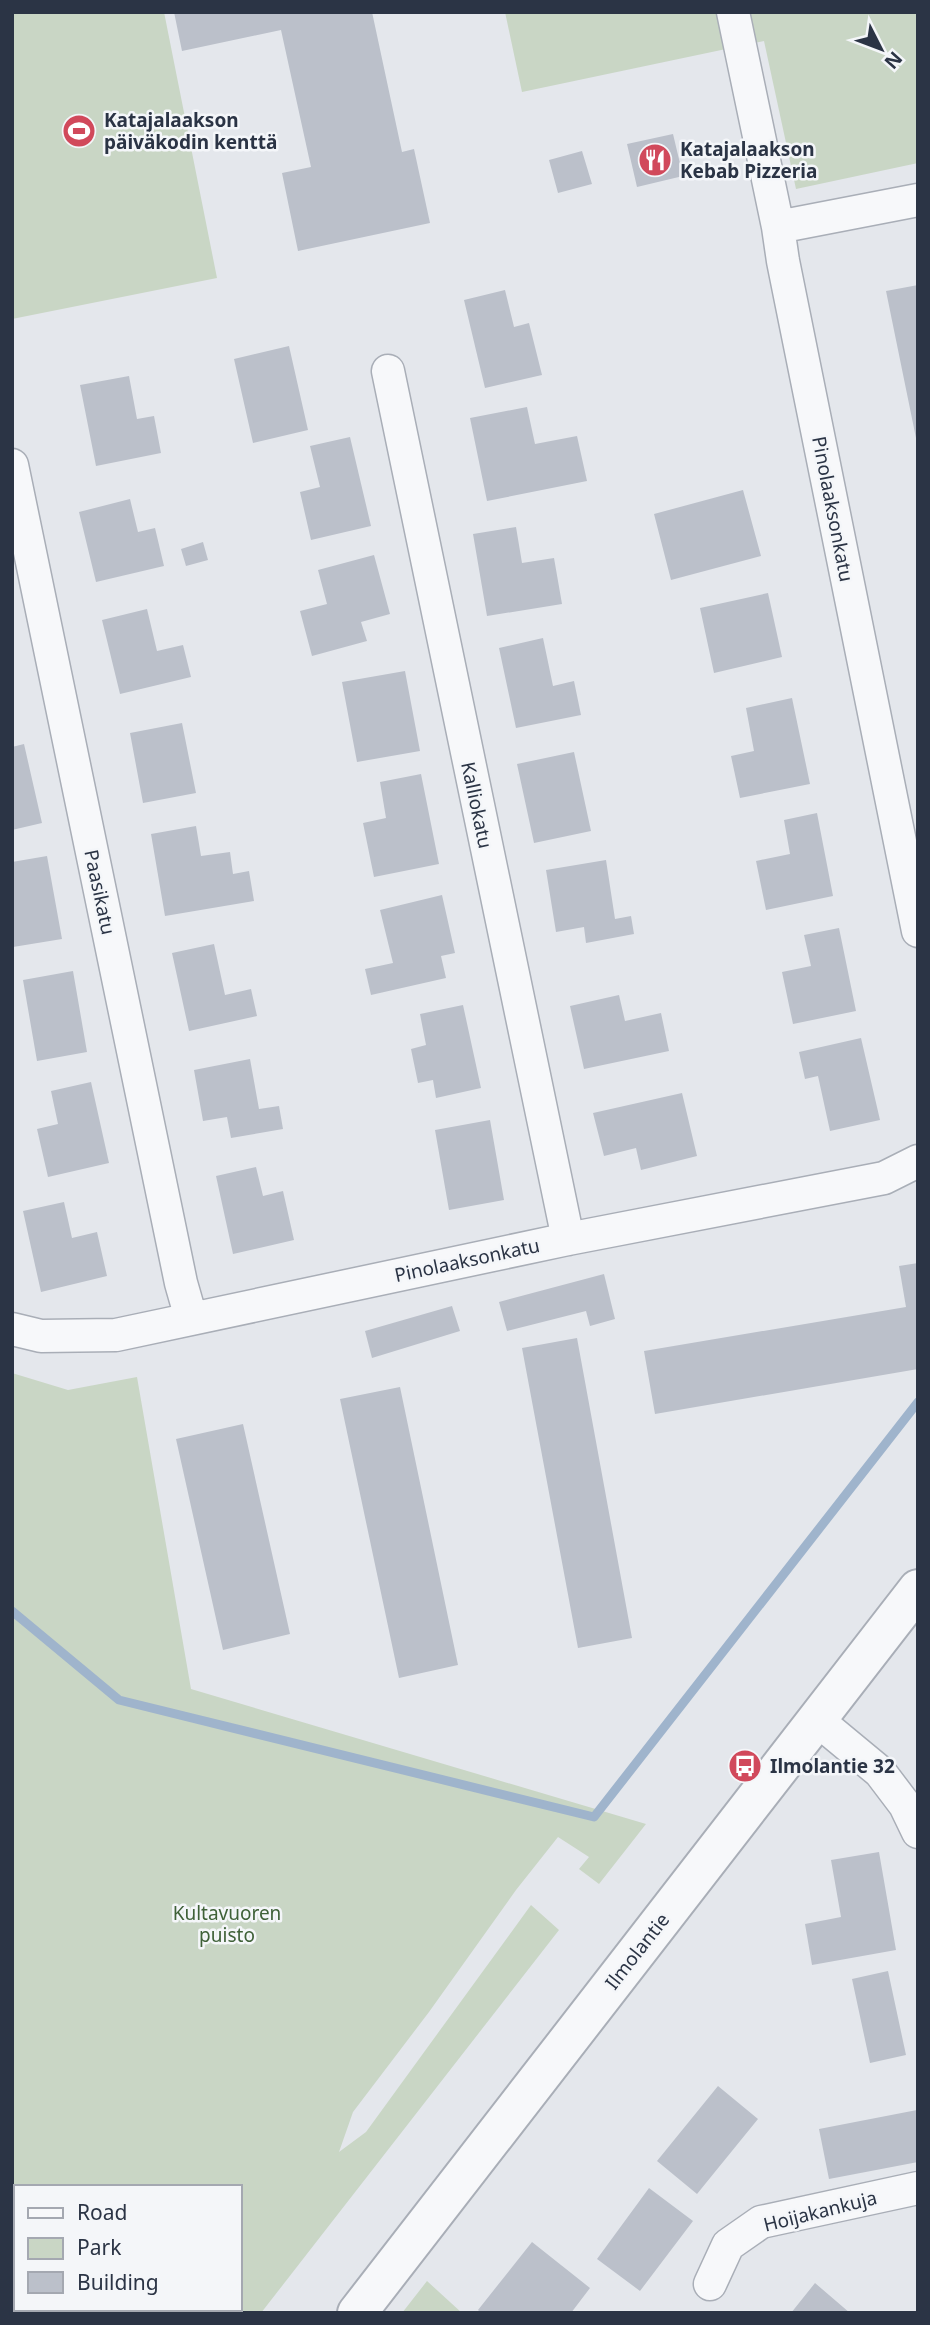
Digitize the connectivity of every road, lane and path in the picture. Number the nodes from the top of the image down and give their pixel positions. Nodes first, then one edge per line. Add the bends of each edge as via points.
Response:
1 (733, 12) edge
2 (918, 200) edge
3 (778, 227) junction
4 (388, 371) dead end
5 (12, 465) edge
6 (918, 931) edge
7 (918, 1161) edge
8 (568, 1240) junction
9 (191, 1318) junction
10 (12, 1329) edge
11 (918, 1589) edge
12 (816, 1719) junction
13 (918, 1832) edge
14 (918, 2188) edge
15 (710, 2284) dead end
16 (357, 2313) edge

1 - 3 street, Pinolaaksonkatu
2 - 3 street
3 - 6 street, Pinolaaksonkatu
4 - 8 street, Kalliokatu
5 - 9 street, Paasikatu
7 - 8 street, Pinolaaksonkatu via 884,1178
8 - 9 street, Pinolaaksonkatu
9 - 10 street, Pinolaaksonkatu via 116,1335 41,1336
11 - 12 street, Ilmolantie
12 - 13 street via 880,1772
12 - 16 street, Ilmolantie
14 - 15 street, Hoijakankuja via 761,2222 729,2245

